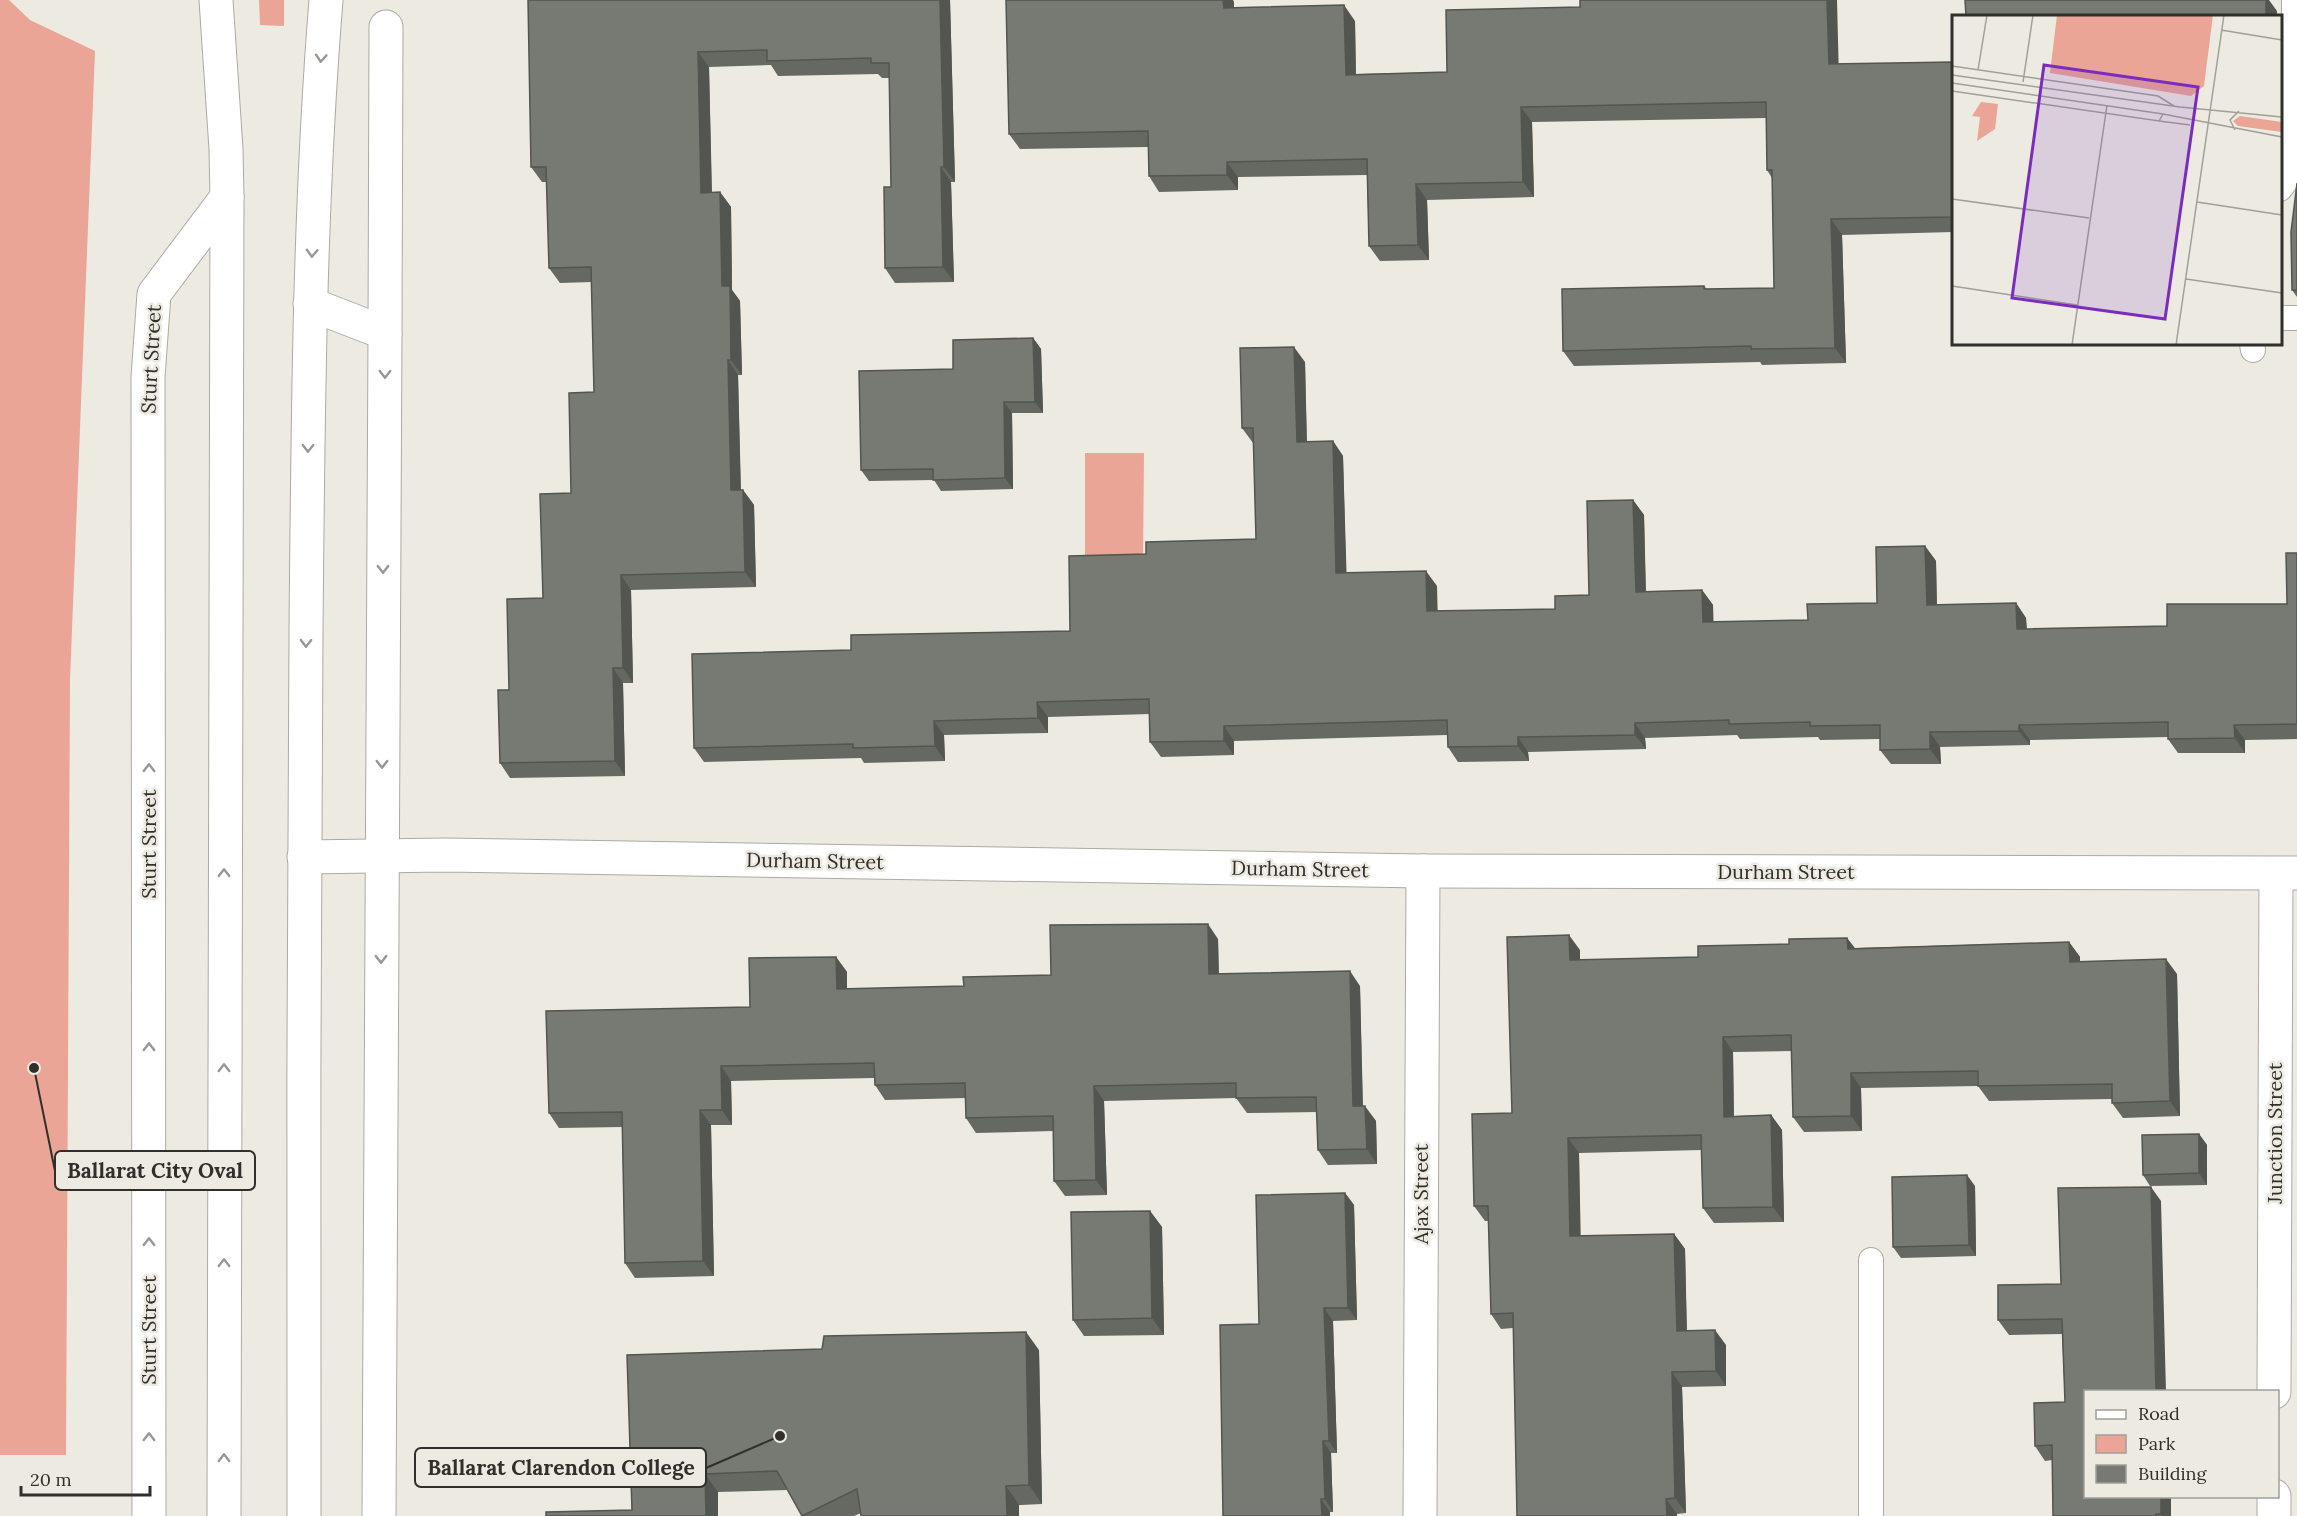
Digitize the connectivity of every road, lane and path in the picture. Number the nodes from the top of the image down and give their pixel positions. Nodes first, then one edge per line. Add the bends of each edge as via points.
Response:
1 (216, 0) edge
2 (326, 0) edge
3 (2294, 0) edge
4 (386, 27) dead end
5 (2282, 186) edge
6 (226, 197) junction
7 (310, 304) junction
8 (385, 333) junction
9 (381, 856) junction
10 (304, 857) junction
11 (1423, 871) junction
12 (2287, 874) edge
13 (1872, 1260) dead end
14 (2274, 1390) edge
15 (2274, 1498) edge
16 (149, 1516) edge
17 (224, 1516) edge
18 (304, 1516) edge
19 (379, 1516) edge
20 (1420, 1516) edge
21 (1871, 1516) edge
22 (2274, 1516) edge

1 - 6 street
2 -> 7 street
3 - 5 lane via 2293,164
4 - 8 street
16 -> 6 street, Sturt Street via 148,377 154,294
17 -> 6 street
7 - 8 street
7 -> 10 street
8 -> 9 street
9 - 10 street, Durham Street
9 - 11 street, Durham Street
9 -> 19 street
10 - 18 street
11 - 12 street, Durham Street
11 - 20 street, Ajax Street
12 - 14 street, Junction Street
13 - 21 lane
15 - 22 street

